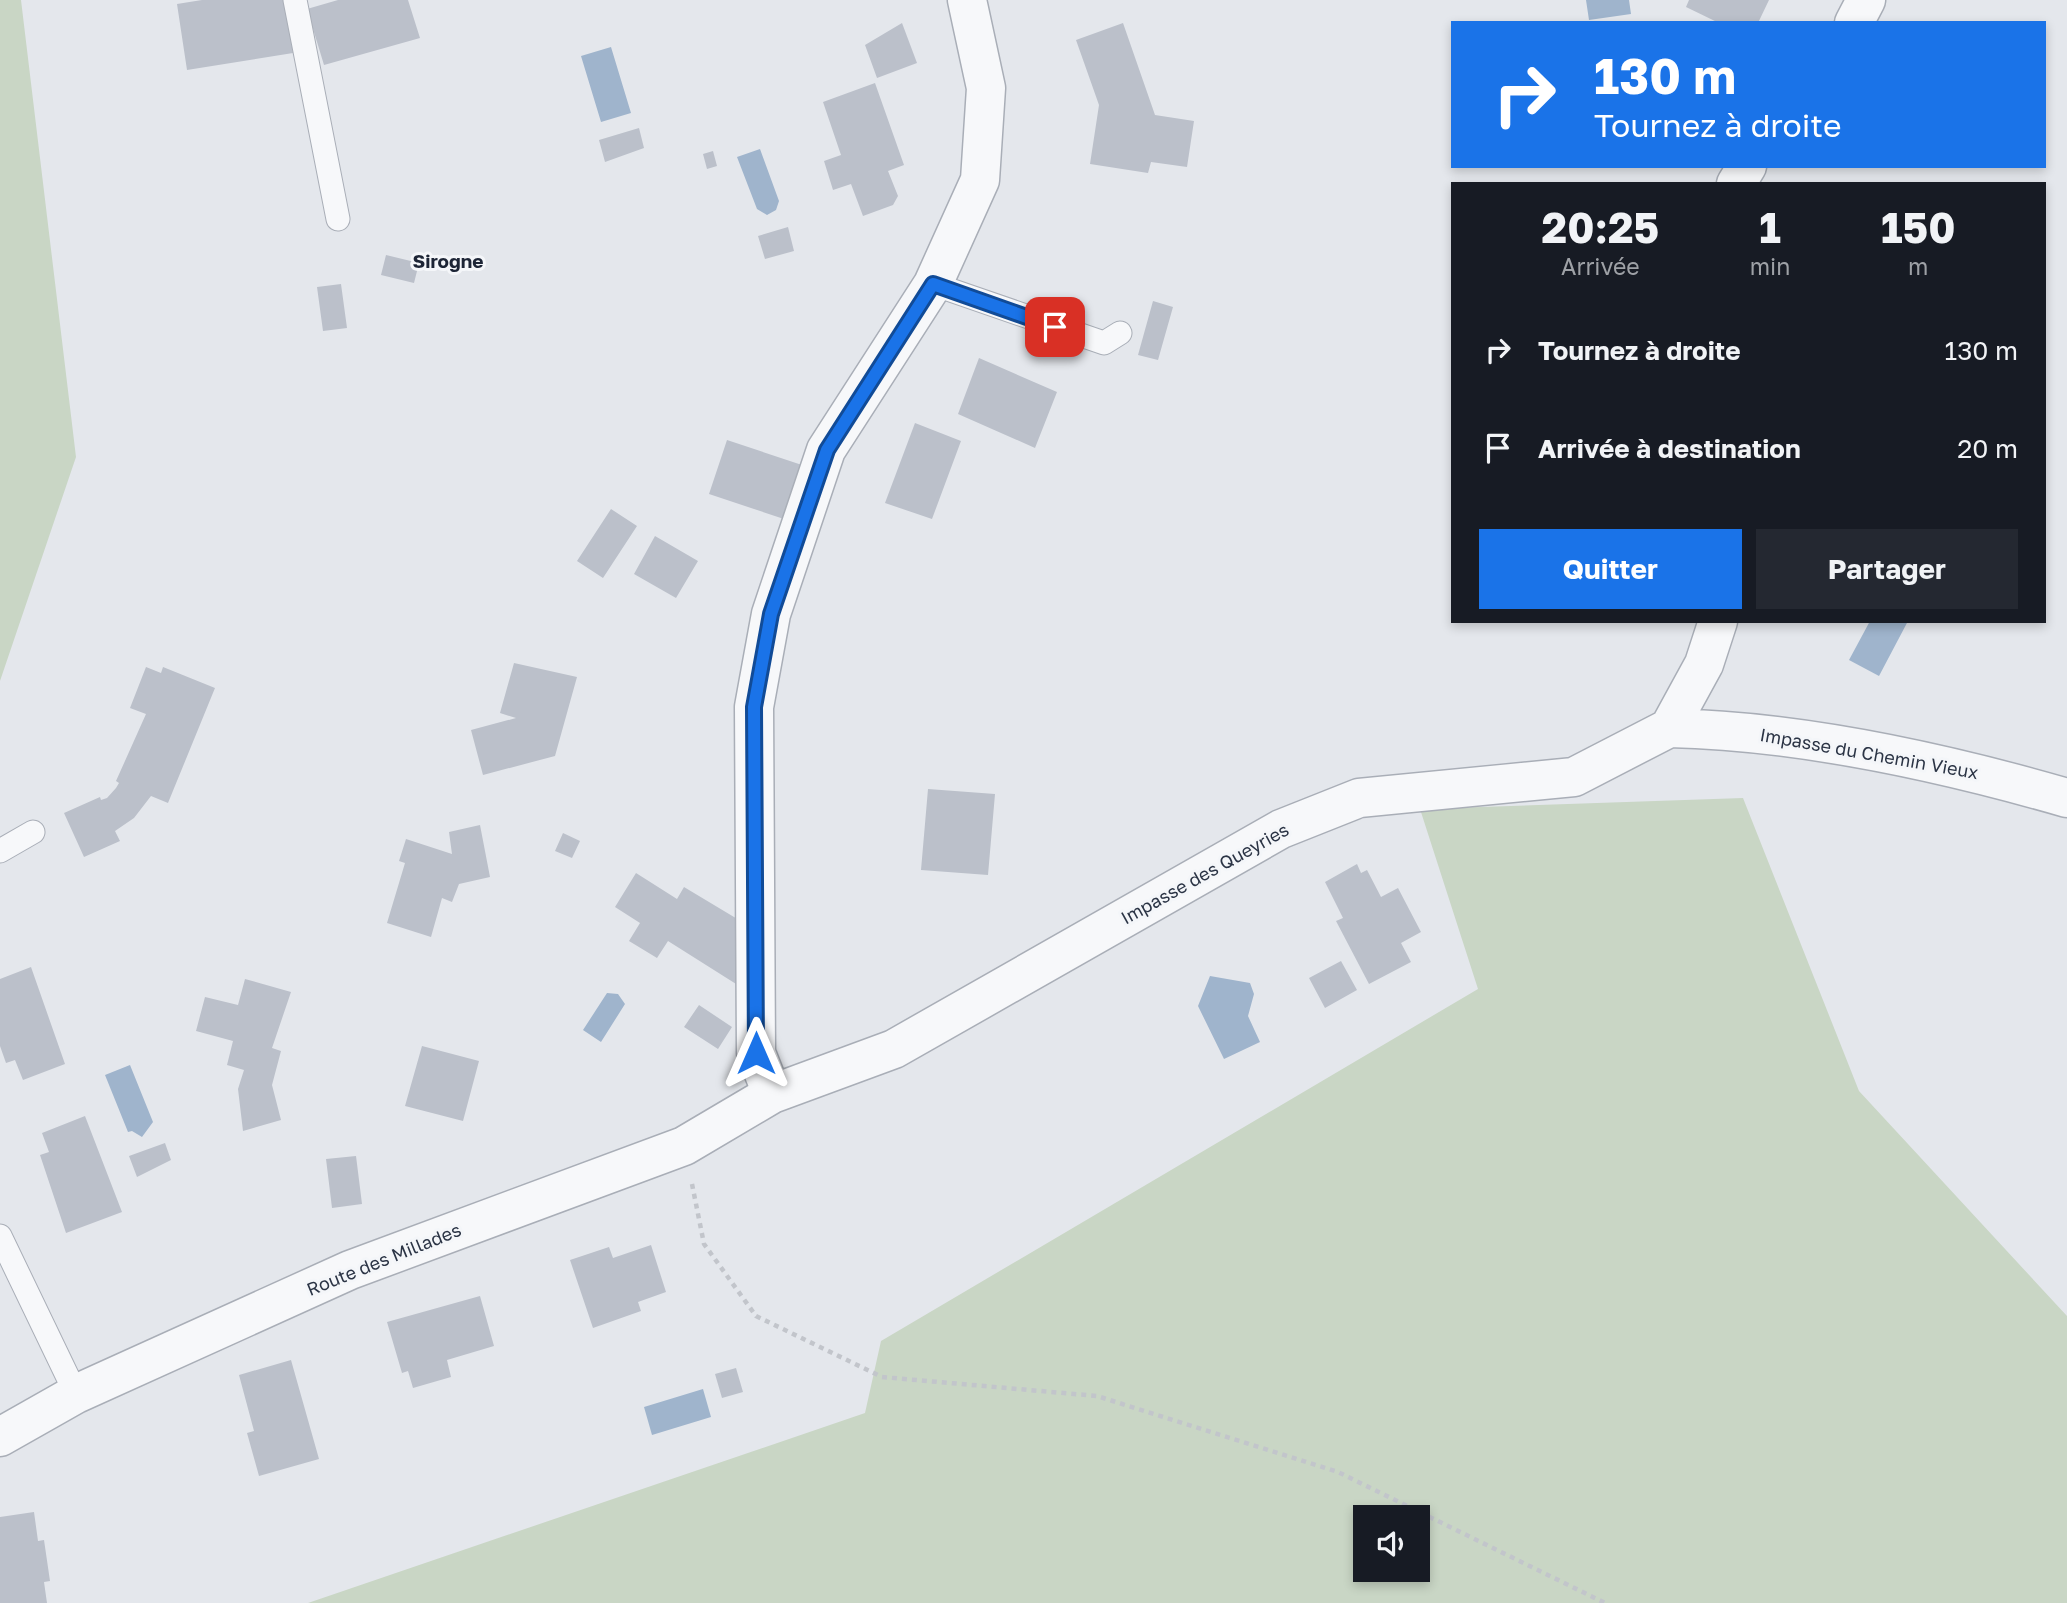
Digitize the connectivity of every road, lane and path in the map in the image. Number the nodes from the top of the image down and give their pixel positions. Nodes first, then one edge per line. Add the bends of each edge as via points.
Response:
1 (295, 0) edge
2 (967, 0) edge
3 (1866, 0) edge
4 (1855, 21) edge
5 (338, 219) dead end
6 (933, 284) junction
7 (1121, 333) dead end
8 (1716, 623) edge
9 (1669, 728) junction
10 (2067, 798) edge
11 (33, 832) dead end
12 (0, 850) edge
13 (772, 1094) junction
14 (684, 1146) junction
15 (0, 1236) edge
16 (76, 1394) junction
17 (0, 1437) edge
18 (1605, 1603) edge

1 - 5 lane
2 - 6 street via 986,88 980,180
3 - 4 street
6 - 7 lane via 1104,343
6 - 13 street via 827,450 771,614 754,707 754,735 756,1053
8 - 9 street via 1704,664
9 - 10 street, Impasse du Chemin Vieux via 1720,729 1802,740 1988,775
9 - 13 street, Impasse des Queyries via 1574,777 1359,798 1281,829 894,1049
11 - 12 lane
13 - 14 street, Route des Millades
14 - 16 street, Route des Millades via 350,1270
14 - 18 path via 704,1244 755,1316 883,1377 1097,1396 1338,1472
15 - 16 lane
16 - 17 street, Route des Millades

